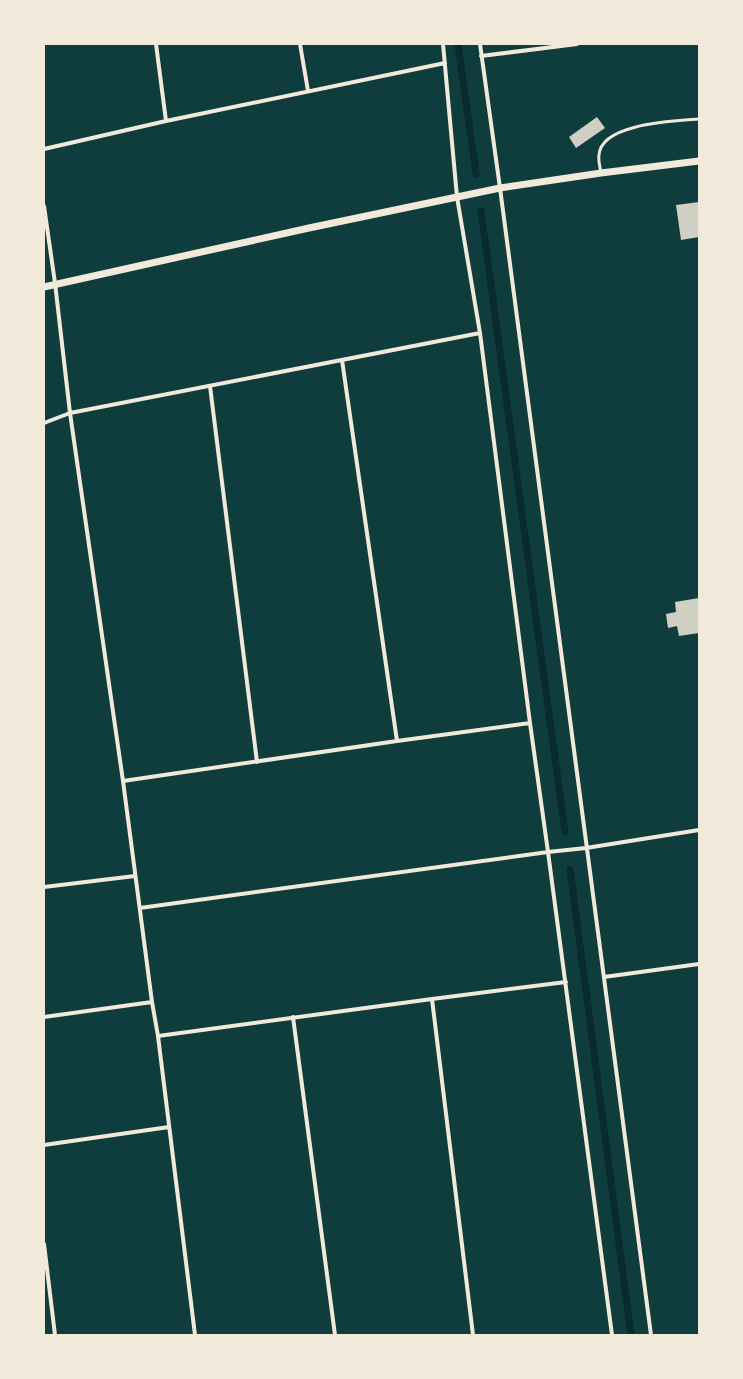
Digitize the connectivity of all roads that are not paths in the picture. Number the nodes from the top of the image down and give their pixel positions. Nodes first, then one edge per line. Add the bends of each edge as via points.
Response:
1 (156, 44) edge
2 (300, 44) edge
3 (443, 44) edge
4 (480, 44) edge
5 (578, 44) edge
6 (482, 56) junction
7 (445, 63) junction
8 (308, 91) junction
9 (699, 118) edge
10 (166, 121) junction
11 (44, 149) edge
12 (699, 161) edge
13 (601, 173) junction
14 (500, 188) junction
15 (458, 197) junction
16 (44, 206) edge
17 (55, 284) junction
18 (44, 287) edge
19 (480, 333) junction
20 (342, 360) junction
21 (210, 386) junction
22 (70, 413) junction
23 (44, 423) edge
24 (530, 723) junction
25 (397, 741) junction
26 (257, 762) junction
27 (123, 781) junction
28 (699, 830) edge
29 (586, 848) junction
30 (548, 852) junction
31 (135, 876) junction
32 (44, 887) edge
33 (140, 908) junction
34 (699, 964) edge
35 (604, 977) junction
36 (566, 982) junction
37 (432, 998) junction
38 (152, 1002) junction
39 (44, 1017) edge
40 (293, 1017) junction
41 (158, 1036) junction
42 (169, 1127) junction
43 (44, 1145) edge
44 (44, 1244) edge
45 (55, 1335) edge
46 (195, 1335) edge
47 (334, 1335) edge
48 (473, 1335) edge
49 (612, 1335) edge
50 (651, 1335) edge

1 - 10 street
2 - 8 street
3 - 7 street
4 - 6 street
5 - 6 street
6 - 14 street
7 - 8 street
7 - 15 street
8 - 10 street
9 - 13 lane via 635,126 612,136 600,150
10 - 11 street
12 - 13 street
13 - 14 street
14 - 15 street
14 - 29 street
15 - 17 street
15 - 19 street
16 - 17 street
17 - 18 street
17 - 22 street
19 - 20 street
19 - 24 street
20 - 21 street
20 - 25 street
21 - 22 street
21 - 26 street
22 - 23 street
22 - 27 street
24 - 25 street
24 - 30 street
25 - 26 street
26 - 27 street
27 - 31 street
28 - 29 street
29 - 30 street
29 - 35 street
30 - 33 street
30 - 36 street
31 - 32 street
31 - 33 street
33 - 38 street
34 - 35 street
35 - 50 street
36 - 37 street
36 - 49 street
37 - 40 street
37 - 48 street
38 - 39 street
38 - 41 street
40 - 41 street
40 - 47 street
41 - 42 street
42 - 43 street
42 - 46 street
44 - 45 street

